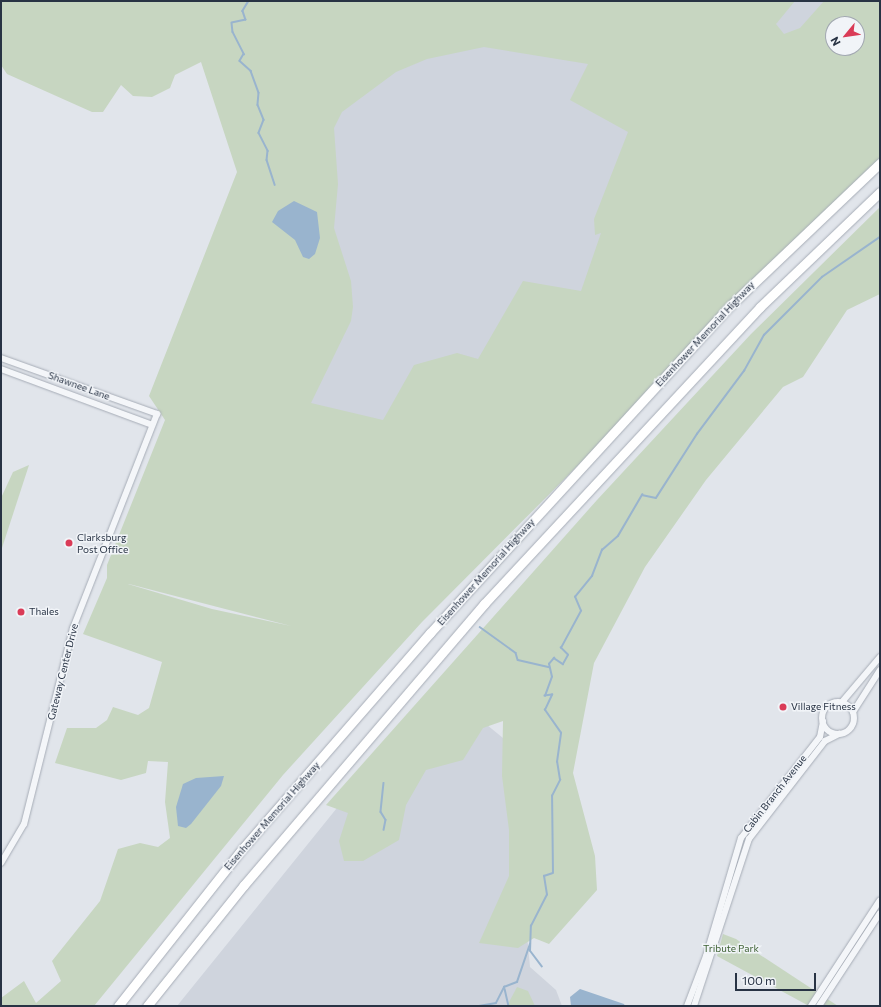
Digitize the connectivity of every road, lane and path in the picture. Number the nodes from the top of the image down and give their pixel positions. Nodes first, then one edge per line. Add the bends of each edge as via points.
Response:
1 (880, 163) edge
2 (880, 192) edge
3 (1, 358) edge
4 (1, 369) edge
5 (157, 414) joint
6 (152, 425) junction
7 (880, 657) edge
8 (880, 670) edge
9 (842, 702) junction
10 (853, 712) junction
11 (823, 722) junction
12 (839, 734) junction
13 (1, 863) edge
14 (880, 900) edge
15 (880, 913) edge
16 (117, 1006) edge
17 (148, 1006) edge
18 (687, 1006) edge
19 (694, 1006) edge
20 (811, 1006) edge
21 (819, 1006) edge

1 - 16 highway, Eisenhower Memorial Highway via 731,305 568,482 243,848
2 - 17 highway, Eisenhower Memorial Highway via 760,308 484,604
3 - 5 street, Shawnee Lane
4 - 6 street, Shawnee Lane
5 - 6 street, Gateway Center Drive
6 - 13 street, Gateway Center Drive via 73,628 24,824
7 - 9 street
8 - 10 street
9 - 10 street
9 - 11 street via 826,708
10 - 12 street via 851,728
11 - 12 street via 827,729
11 - 18 street, Cabin Branch Avenue via 820,737 741,838 706,956
12 - 19 street, Cabin Branch Avenue via 825,741 749,839
14 - 20 street
15 - 21 street

